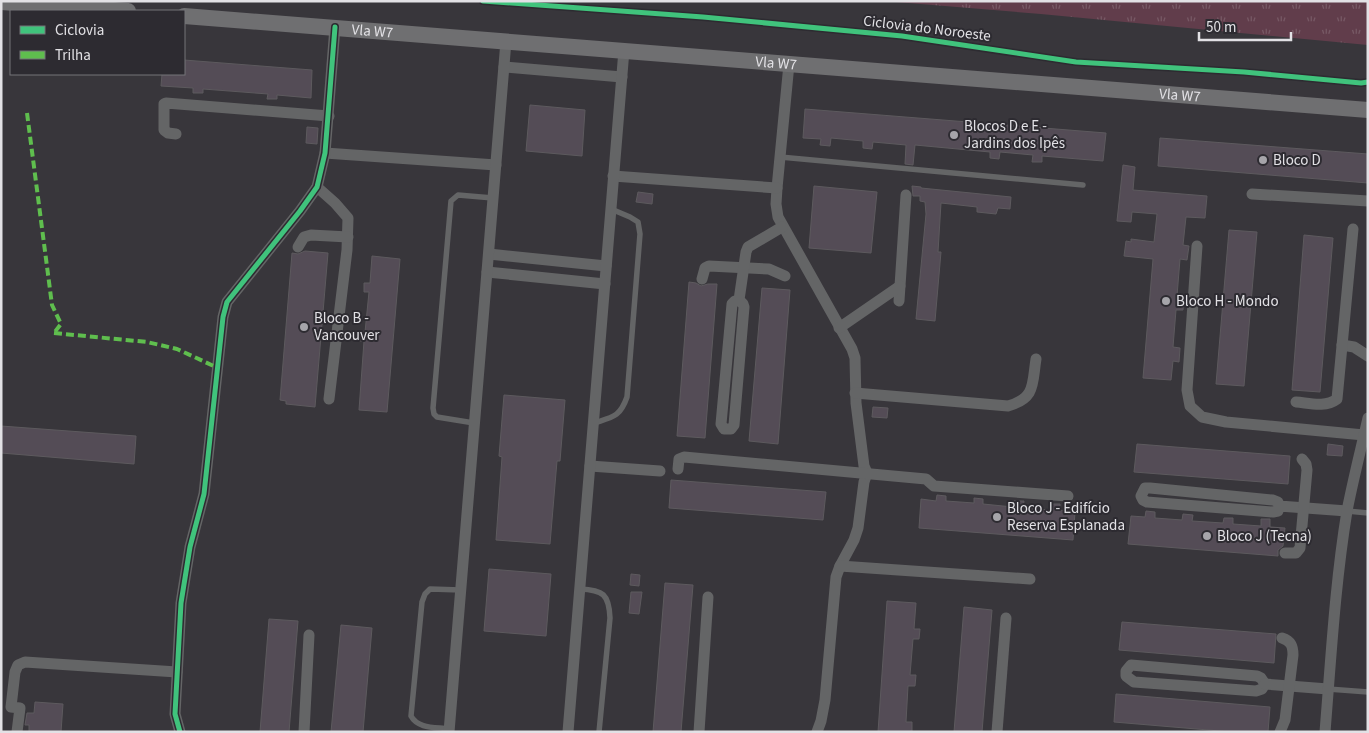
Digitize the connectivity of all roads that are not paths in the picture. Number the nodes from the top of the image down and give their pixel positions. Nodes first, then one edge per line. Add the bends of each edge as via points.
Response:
1 (1, 2) edge
2 (114, 10) edge
3 (185, 16) edge
4 (335, 27) junction
5 (506, 41) junction
6 (624, 50) junction
7 (789, 64) junction
8 (504, 68) junction
9 (622, 76) junction
10 (1368, 110) edge
11 (328, 116) junction
12 (176, 134) dead end
13 (325, 153) junction
14 (780, 157) junction
15 (496, 165) junction
16 (614, 176) junction
17 (1083, 184) dead end
18 (317, 187) junction
19 (777, 188) junction
20 (1252, 194) dead end
21 (906, 195) dead end
22 (493, 198) junction
23 (1368, 201) edge
24 (611, 209) junction
25 (782, 227) junction
26 (1352, 229) dead end
27 (348, 237) junction
28 (1197, 246) dead end
29 (298, 247) dead end
30 (489, 254) junction
31 (606, 266) junction
32 (744, 268) junction
33 (487, 272) junction
34 (785, 276) dead end
35 (702, 279) dead end
36 (605, 284) junction
37 (900, 286) junction
38 (739, 300) junction
39 (899, 301) dead end
40 (839, 328) junction
41 (1342, 345) junction
42 (1368, 356) edge
43 (1036, 359) dead end
44 (855, 393) junction
45 (329, 399) dead end
46 (1296, 402) dead end
47 (1368, 418) edge
48 (474, 422) junction
49 (594, 423) junction
50 (1364, 435) junction
51 (1302, 459) dead end
52 (590, 466) junction
53 (678, 469) dead end
54 (660, 471) dead end
55 (867, 474) junction
56 (1068, 496) dead end
57 (1279, 506) junction
58 (1302, 508) junction
59 (1347, 511) junction
60 (1368, 513) edge
61 (1285, 553) dead end
62 (840, 566) junction
63 (1030, 579) dead end
64 (580, 589) junction
65 (461, 590) junction
66 (708, 598) dead end
67 (1006, 618) dead end
68 (310, 635) dead end
69 (1282, 638) dead end
70 (177, 672) junction
71 (1265, 684) junction
72 (1288, 687) junction
73 (1328, 689) junction
74 (1368, 692) edge
75 (449, 731) edge
76 (18, 732) edge
77 (180, 732) edge
78 (304, 732) edge
79 (568, 732) edge
80 (599, 732) edge
81 (699, 732) edge
82 (816, 732) edge
83 (997, 732) edge
84 (1280, 732) edge
85 (1325, 732) edge

1 - 2 main road
3 - 4 main road, Vla W7
4 - 5 main road, Vla W7
4 - 11 street
5 - 6 main road, Vla W7
5 - 8 street
6 - 7 main road, Vla W7
6 - 9 street
7 - 10 main road, Vla W7
7 - 14 street
8 - 9 street
8 - 15 street
9 - 16 street
11 - 12 street via 166,103 164,130
11 - 13 street
13 - 15 street
13 - 18 street
14 - 17 lane
14 - 19 street
15 - 22 street
16 - 19 street
16 - 24 street
18 - 27 street via 336,202 348,218
18 - 70 street via 227,302 221,331 204,494 190,547 181,602
19 - 25 street via 776,204
20 - 23 street
21 - 37 street
22 - 30 street
22 - 48 lane via 458,195 450,201 433,408 437,417
24 - 31 street
24 - 49 lane via 638,222 639,254 627,397 623,409 615,416
25 - 32 street via 748,248
25 - 40 street
26 - 41 street
27 - 29 street via 311,235 304,237
27 - 45 street
28 - 50 street via 1187,390 1190,406 1202,417 1226,422
30 - 31 street
30 - 33 street
31 - 36 street
32 - 34 street via 769,269
32 - 35 street via 709,266 705,268
32 - 38 street
33 - 36 street
33 - 48 street
36 - 49 street
37 - 39 street
37 - 40 street
38 - 38 street via 732,304 721,424 724,429 732,429 734,425 744,307
40 - 44 street via 852,349
41 - 42 street via 1354,347
41 - 46 street via 1336,399 1322,404
43 - 44 street via 1030,391 1022,402 1008,406
44 - 55 street
47 - 50 street
48 - 65 street
49 - 52 street
50 - 59 street
51 - 58 street via 1306,470
52 - 54 street
52 - 64 street
53 - 55 street via 679,459 684,457
55 - 56 street via 926,479 934,486
55 - 62 street via 858,528
57 - 57 street via 1274,500 1150,488 1145,488 1141,496 1147,502 1273,512
57 - 58 street
58 - 59 street
58 - 61 street via 1298,551
59 - 60 lane
59 - 73 street
62 - 63 street
62 - 82 street via 836,577 825,700
64 - 79 street
64 - 80 lane via 601,593 607,598 609,607
65 - 75 street
65 - 75 lane via 430,589 425,594 411,716 419,725
66 - 81 street
67 - 83 street
68 - 78 street
69 - 72 street via 1293,648
70 - 76 street via 18,664 11,707 20,708
70 - 77 street via 175,714
71 - 71 street via 1257,676 1131,665 1126,676 1134,682 1256,691
71 - 72 street
72 - 73 street
72 - 84 street via 1285,720
73 - 74 lane
73 - 85 street

